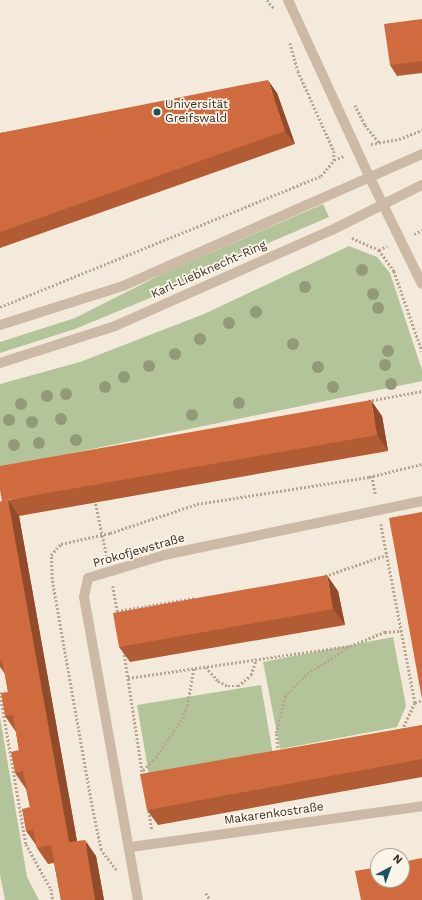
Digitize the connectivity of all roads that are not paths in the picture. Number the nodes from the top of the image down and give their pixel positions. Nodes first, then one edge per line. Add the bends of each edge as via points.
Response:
1 (288, 0) edge
2 (422, 154) edge
3 (369, 176) junction
4 (422, 184) edge
5 (383, 204) junction
6 (422, 284) edge
7 (0, 325) edge
8 (0, 363) edge
9 (422, 501) edge
10 (422, 806) edge
11 (130, 847) junction
12 (138, 900) edge

1 - 3 street
2 - 3 street, Karl-Liebknecht-Ring
3 - 5 street
3 - 7 street, Karl-Liebknecht-Ring via 123,286
4 - 5 street, Karl-Liebknecht-Ring
5 - 6 street
5 - 8 street, Karl-Liebknecht-Ring via 114,326
9 - 11 street, Prokofjewstraße via 164,555 88,578 84,597
10 - 11 street, Makarenkostraße
11 - 12 street, Prokofjewstraße

